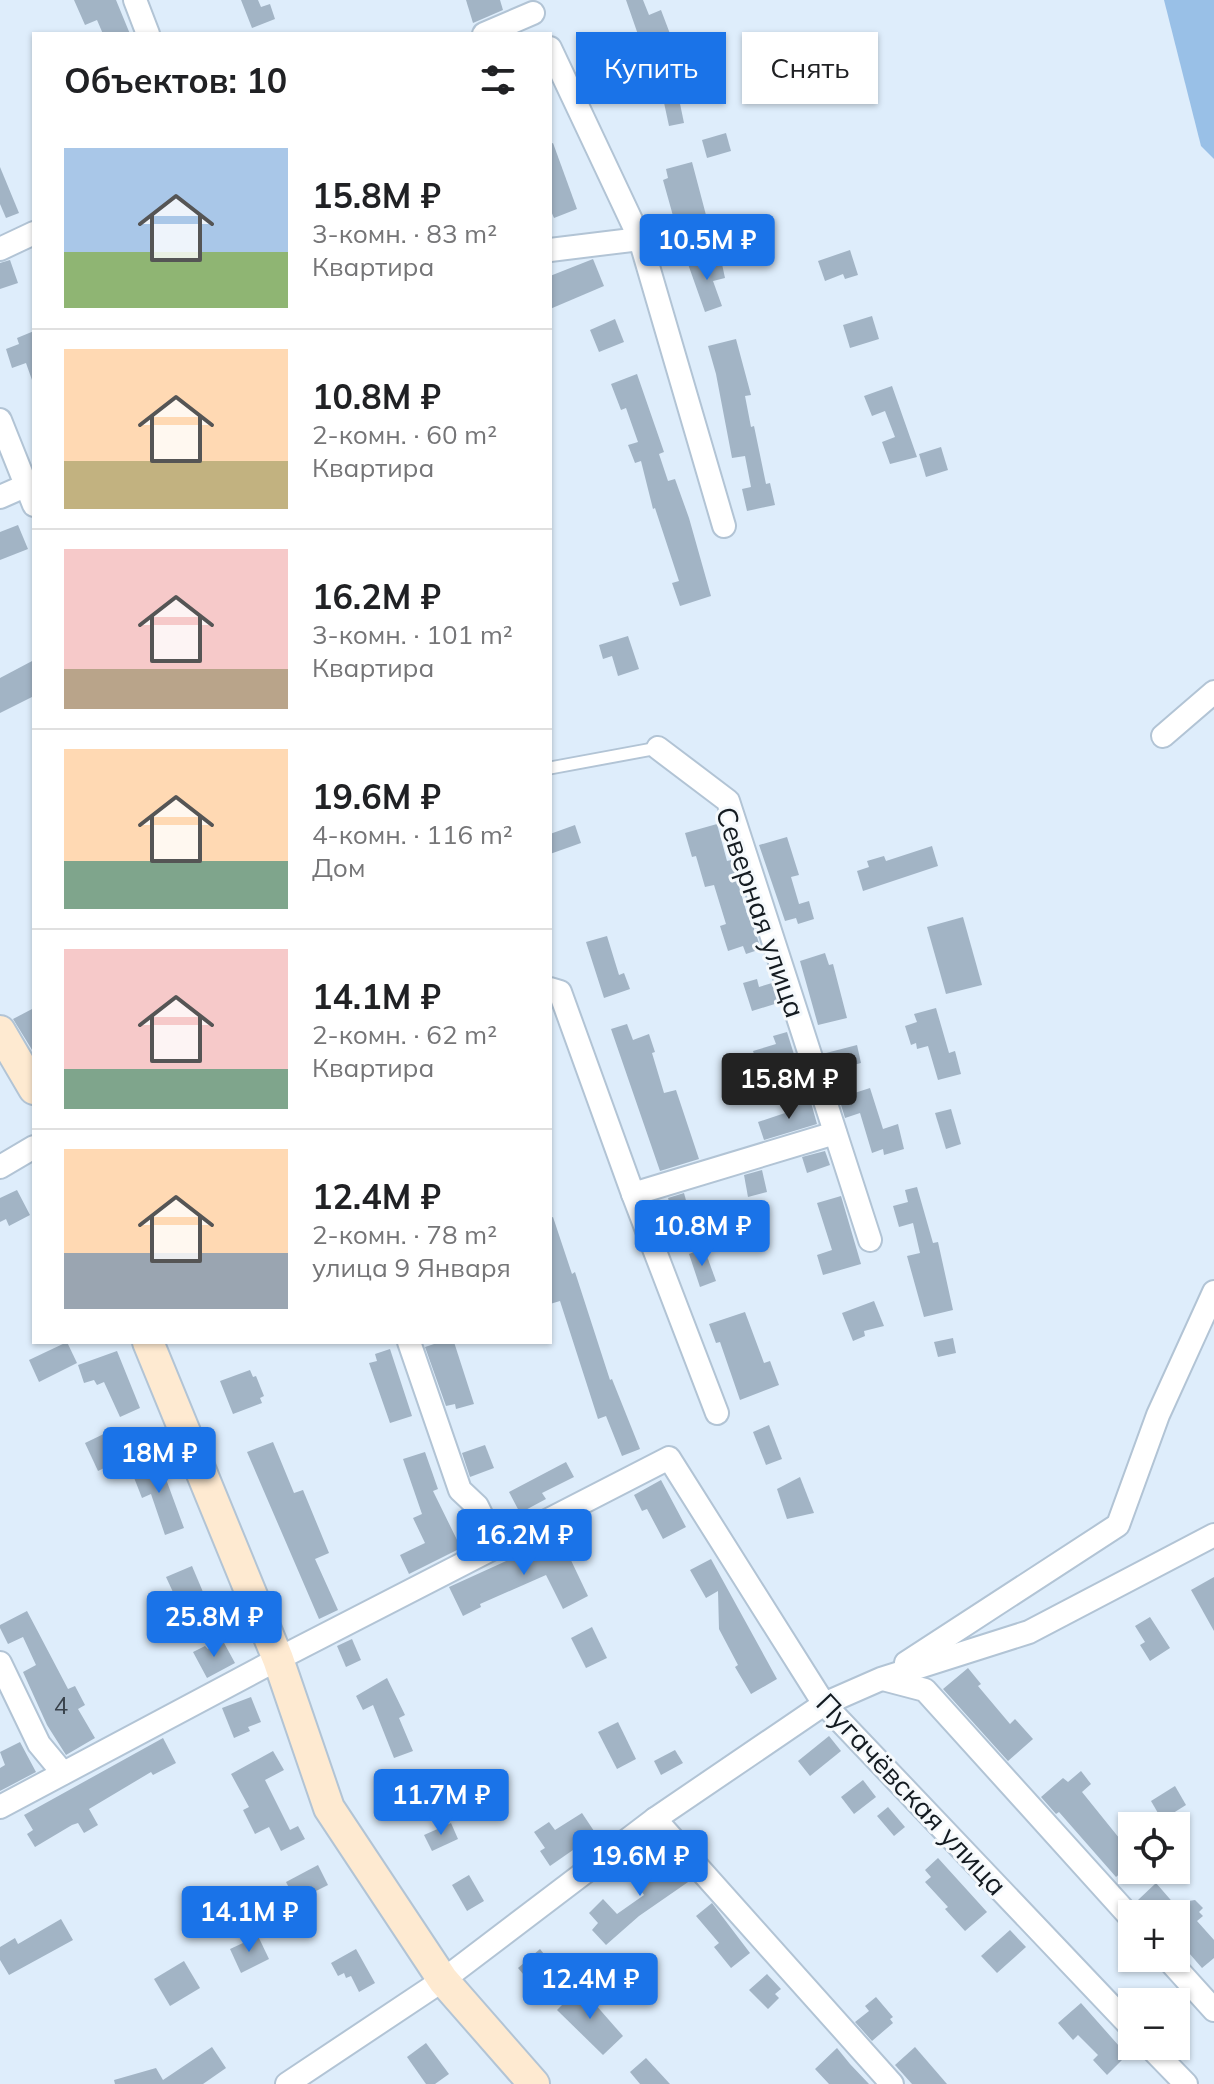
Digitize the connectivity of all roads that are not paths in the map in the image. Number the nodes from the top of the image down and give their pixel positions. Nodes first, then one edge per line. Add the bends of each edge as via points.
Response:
1 (135, 0) edge
2 (532, 6) edge
3 (147, 32) edge
4 (487, 32) edge
5 (542, 32) edge
6 (552, 52) edge
7 (32, 234) edge
8 (640, 239) junction
9 (0, 249) edge
10 (552, 250) edge
11 (0, 420) edge
12 (31, 491) edge
13 (0, 497) edge
14 (724, 526) dead end
15 (1214, 692) edge
16 (1163, 736) dead end
17 (658, 748) joint
18 (552, 768) edge
19 (552, 990) edge
20 (0, 1031) edge
21 (32, 1086) edge
22 (835, 1133) junction
23 (32, 1148) edge
24 (0, 1167) edge
25 (633, 1194) junction
26 (870, 1240) dead end
27 (1214, 1292) edge
28 (149, 1344) edge
29 (410, 1344) edge
30 (717, 1413) dead end
31 (1214, 1535) edge
32 (497, 1547) junction
33 (278, 1659) junction
34 (0, 1663) edge
35 (881, 1679) junction
36 (824, 1704) junction
37 (63, 1773) junction
38 (0, 1807) edge
39 (655, 1819) junction
40 (1118, 1904) edge
41 (1180, 1972) edge
42 (443, 1980) junction
43 (1214, 2010) edge
44 (1118, 2013) edge
45 (1163, 2060) edge
46 (287, 2084) edge
47 (534, 2084) edge
48 (892, 2084) edge
49 (1186, 2084) edge

1 - 3 street
2 - 4 street
2 - 5 street
6 - 8 street
7 - 9 street
8 - 10 street
8 - 14 street
11 - 12 street
12 - 13 street
15 - 16 street
17 - 18 lane
17 - 22 street, Северная улица via 728,801
19 - 25 street via 560,992
20 - 21 street
22 - 25 street
22 - 26 street, Северная улица
23 - 24 street
25 - 30 street
27 - 35 street via 1158,1415 1118,1525
28 - 33 street
29 - 32 street via 460,1490 477,1506
31 - 35 street via 1029,1632
32 - 33 street
32 - 36 street, Пугачёвская улица via 669,1458
33 - 37 street
33 - 42 street via 329,1808
34 - 37 street via 39,1744
35 - 36 street
35 - 40 street, Пугачёвская улица via 925,1690
36 - 39 street
36 - 44 street, Пугачёвская улица
37 - 38 street
39 - 42 street
39 - 48 street
41 - 43 street
42 - 46 street
42 - 47 street
45 - 49 street

